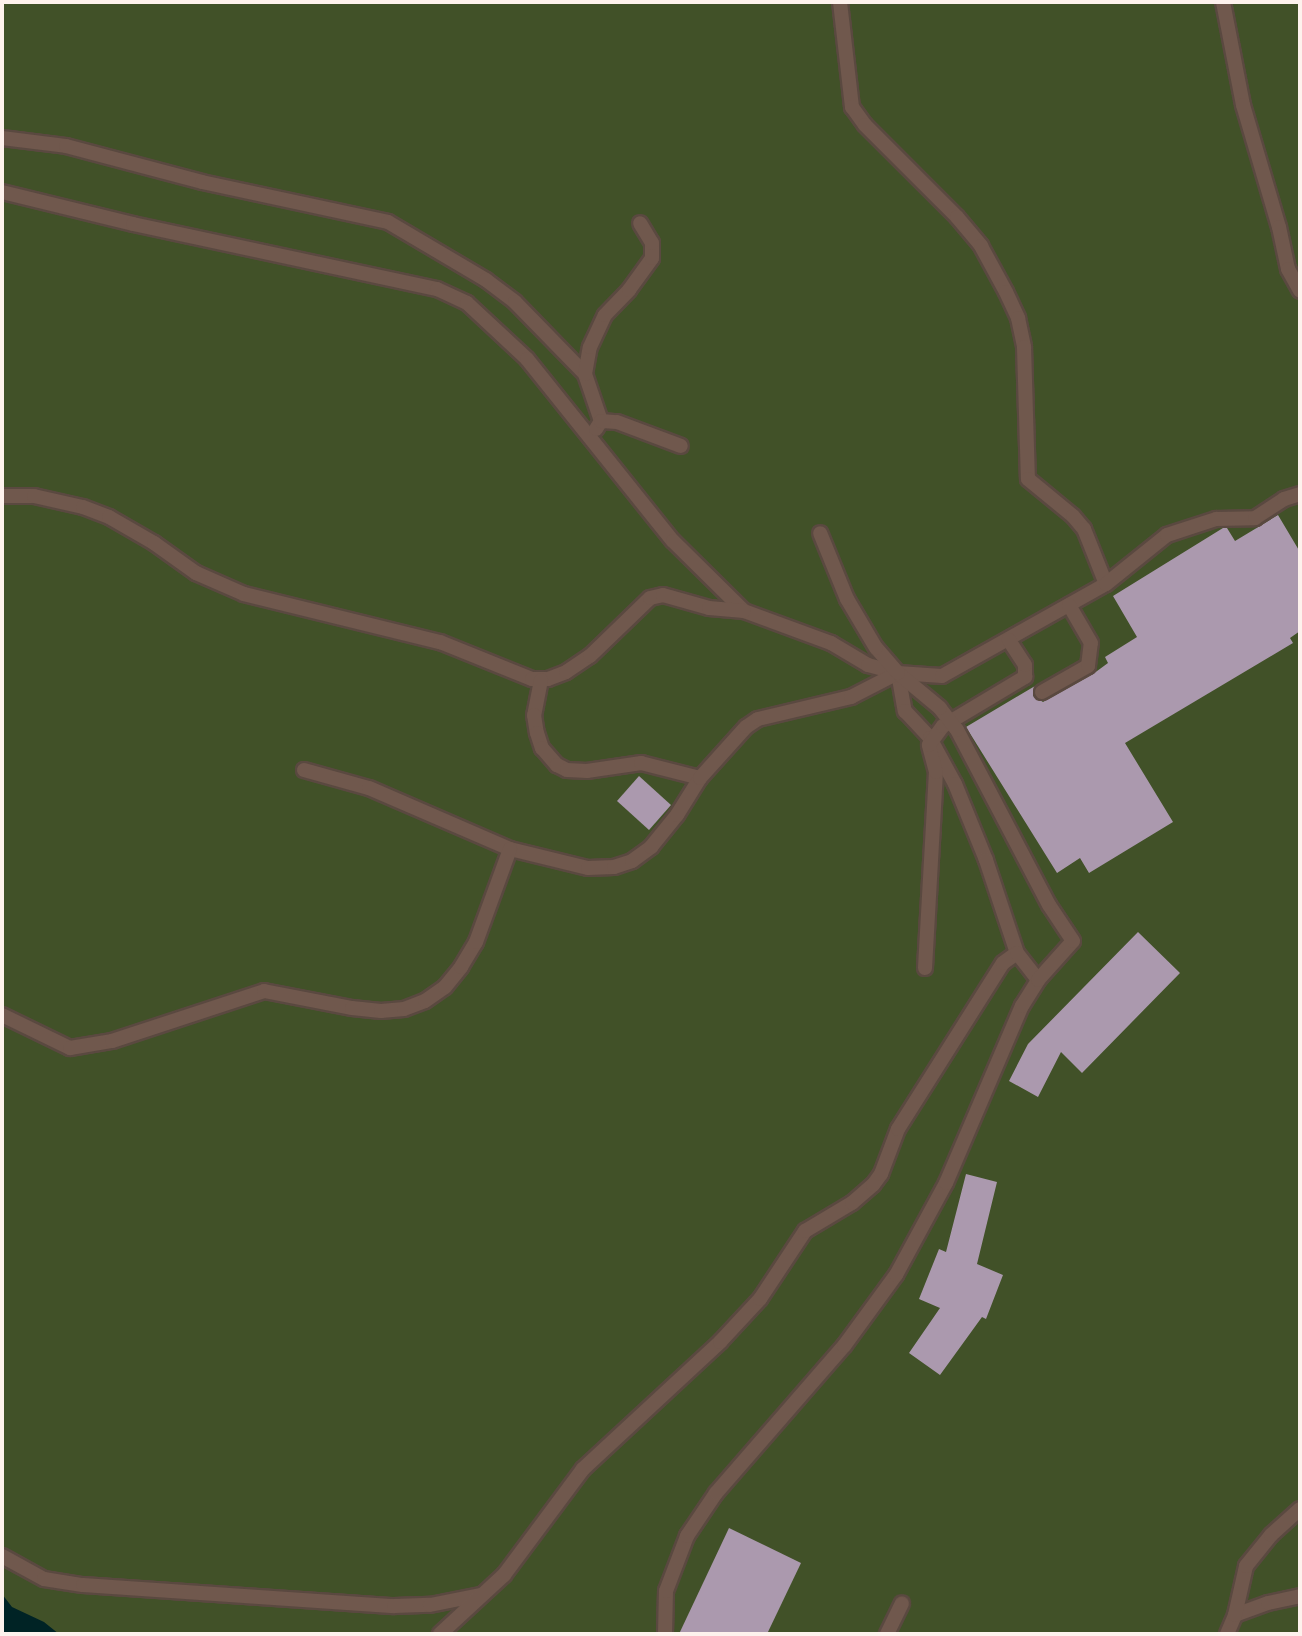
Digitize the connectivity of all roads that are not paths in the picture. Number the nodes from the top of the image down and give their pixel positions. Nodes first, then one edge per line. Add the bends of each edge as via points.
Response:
1 (840, 2) edge
2 (1223, 2) edge
3 (2, 138) edge
4 (2, 192) edge
5 (640, 223) dead end
6 (1300, 291) edge
7 (585, 374) junction
8 (601, 421) junction
9 (591, 436) junction
10 (681, 446) dead end
11 (1300, 494) edge
12 (2, 496) edge
13 (820, 533) dead end
14 (1106, 583) junction
15 (1069, 606) junction
16 (744, 611) junction
17 (1009, 640) junction
18 (898, 673) junction
19 (541, 680) junction
20 (1042, 692) dead end
21 (951, 721) junction
22 (930, 738) junction
23 (304, 770) dead end
24 (700, 778) junction
25 (510, 849) junction
26 (1017, 953) junction
27 (925, 968) dead end
28 (1038, 980) junction
29 (2, 1015) edge
30 (1300, 1508) edge
31 (2, 1556) edge
32 (484, 1594) junction
33 (1300, 1596) edge
34 (902, 1603) dead end
35 (1235, 1615) junction
36 (440, 1634) edge
37 (665, 1634) edge
38 (887, 1634) edge
39 (1227, 1634) edge

1 - 14 lane via 852,107 957,217 981,246 1006,292 1024,347 1027,479 1084,529
2 - 6 lane via 1243,105 1284,254
3 - 7 lane via 66,146 202,182 388,222 514,302
4 - 9 lane via 133,225 436,289 467,303 496,327
5 - 7 lane via 652,243 652,258 605,315 590,347
7 - 8 lane
8 - 9 lane
8 - 10 lane via 617,422
9 - 16 lane via 673,541
11 - 14 lane via 1255,518 1216,519 1167,535
12 - 19 lane via 59,499 109,517 196,573 244,594 440,642
13 - 18 lane via 847,599 876,648
14 - 15 lane
15 - 17 lane
15 - 20 lane via 1091,643 1088,666
16 - 18 lane via 831,643 868,665
16 - 19 lane via 709,608 663,595 650,598 590,656 566,672
17 - 18 lane via 942,676
17 - 21 lane via 1025,665 1025,677 999,700
18 - 21 lane
18 - 22 lane via 905,711
18 - 24 lane via 851,697 758,719
19 - 24 lane via 534,715 537,733 556,765 587,771 641,763
21 - 22 lane
21 - 28 lane via 1073,942
22 - 26 lane via 955,784 986,860
22 - 27 lane via 936,772
23 - 25 lane via 369,788
24 - 25 lane via 668,826 632,861 588,868
25 - 29 lane via 476,942 461,967 425,1001 404,1009 352,1008 264,991 112,1041 69,1048
26 - 28 lane
26 - 32 lane via 1003,963 898,1129 873,1185 805,1231 760,1299 583,1469 525,1549
28 - 37 lane via 1022,1006 946,1183 896,1275 844,1346 716,1493 687,1536 666,1591
30 - 35 lane via 1245,1566
31 - 32 lane via 44,1579 83,1585 394,1606 458,1601
32 - 36 lane
33 - 35 lane
34 - 38 lane
35 - 39 lane

